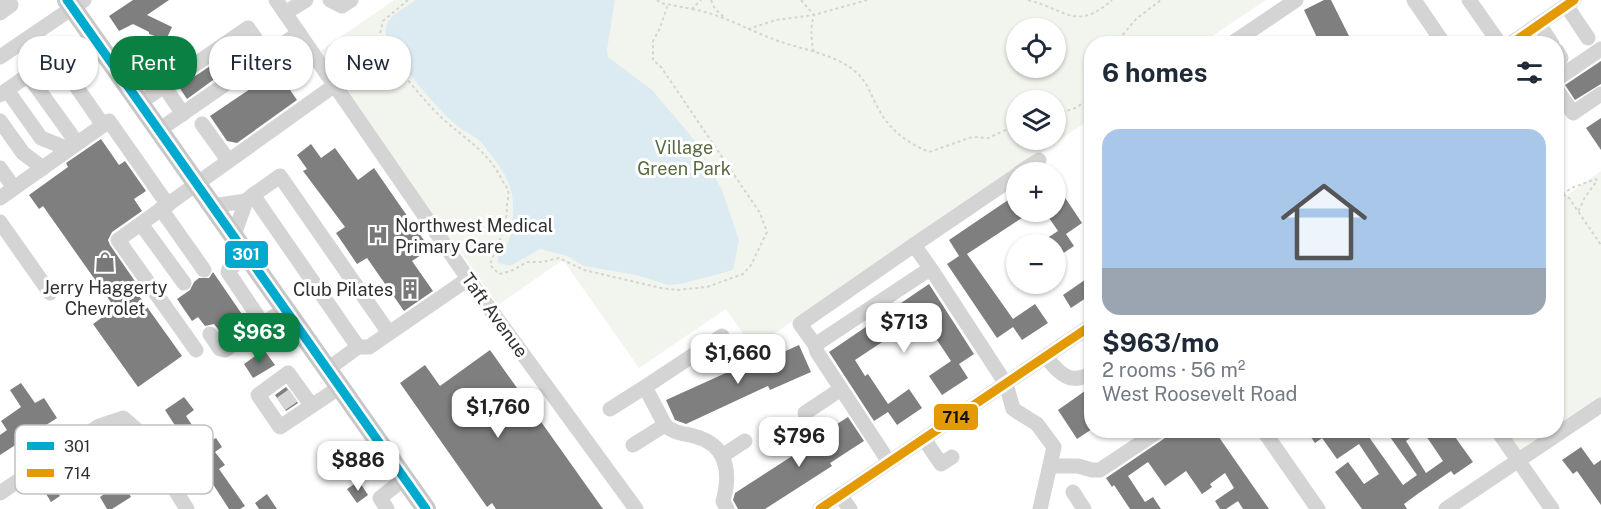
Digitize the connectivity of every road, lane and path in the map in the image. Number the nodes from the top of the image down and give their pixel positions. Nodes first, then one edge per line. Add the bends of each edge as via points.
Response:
1 (7, 0) edge
2 (276, 0) edge
3 (306, 0) edge
4 (330, 0) edge
5 (351, 0) edge
6 (408, 0) edge
7 (657, 0) edge
8 (701, 0) edge
9 (711, 0) edge
10 (801, 0) edge
11 (867, 0) edge
12 (1028, 0) edge
13 (1112, 0) edge
14 (1161, 0) edge
15 (1296, 0) edge
16 (1414, 0) edge
17 (1470, 0) edge
18 (75, 3) edge
19 (668, 3) junction
20 (1570, 3) edge
21 (692, 9) junction
22 (0, 13) edge
23 (285, 13) junction
24 (814, 15) junction
25 (726, 19) junction
26 (1539, 24) junction
27 (748, 29) junction
28 (299, 33) junction
29 (236, 36) edge
30 (254, 36) edge
31 (295, 36) edge
32 (1122, 36) edge
33 (1243, 36) edge
34 (1439, 36) edge
35 (1495, 36) edge
36 (1522, 36) edge
37 (1547, 36) edge
38 (1588, 38) dead end
39 (1601, 49) edge
40 (814, 53) junction
41 (0, 57) edge
42 (325, 71) edge
43 (1564, 74) edge
44 (18, 82) edge
45 (38, 90) edge
46 (79, 90) edge
47 (158, 90) edge
48 (167, 90) edge
49 (217, 90) edge
50 (328, 90) edge
51 (338, 90) edge
52 (4, 92) edge
53 (1601, 94) edge
54 (1564, 100) edge
55 (140, 103) junction
56 (1084, 103) edge
57 (1066, 111) edge
58 (183, 114) junction
59 (0, 121) edge
60 (202, 124) dead end
61 (103, 125) junction
62 (159, 130) junction
63 (1006, 130) edge
64 (73, 146) junction
65 (228, 160) junction
66 (1039, 160) dead end
67 (1036, 162) edge
68 (0, 168) edge
69 (43, 168) junction
70 (1006, 183) edge
71 (197, 184) junction
72 (14, 188) junction
73 (1564, 193) edge
74 (1564, 195) edge
75 (0, 198) edge
76 (249, 198) junction
77 (212, 206) junction
78 (165, 207) junction
79 (1578, 212) junction
80 (0, 222) edge
81 (141, 224) junction
82 (234, 236) junction
83 (914, 245) junction
84 (1601, 245) edge
85 (248, 256) junction
86 (204, 270) dead end
87 (933, 272) junction
88 (468, 279) junction
89 (184, 283) dead end
90 (50, 293) dead end
91 (285, 309) junction
92 (263, 324) junction
93 (1084, 331) edge
94 (388, 333) junction
95 (210, 334) dead end
96 (722, 336) dead end
97 (815, 345) junction
98 (358, 346) junction
99 (196, 350) dead end
100 (1046, 357) junction
101 (328, 369) junction
102 (1084, 376) edge
103 (1006, 384) junction
104 (340, 387) junction
105 (645, 387) junction
106 (841, 389) junction
107 (1601, 405) edge
108 (312, 406) junction
109 (610, 409) dead end
110 (805, 413) dead end
111 (102, 425) edge
112 (131, 425) edge
113 (665, 425) junction
114 (1564, 430) edge
115 (1148, 438) edge
116 (1269, 438) edge
117 (1503, 438) edge
118 (1551, 438) edge
119 (924, 439) junction
120 (745, 441) dead end
121 (633, 445) dead end
122 (722, 456) junction
123 (952, 457) dead end
124 (1518, 460) junction
125 (890, 462) junction
126 (1050, 466) junction
127 (405, 478) junction
128 (15, 483) edge
129 (1072, 492) dead end
130 (0, 493) edge
131 (178, 494) edge
132 (840, 495) junction
133 (421, 507) edge
134 (187, 509) edge
135 (387, 509) edge
136 (636, 509) edge
137 (727, 509) edge
138 (822, 509) edge
139 (850, 509) edge
140 (1040, 509) edge
141 (1084, 509) edge
142 (1318, 509) edge
143 (1446, 509) edge
144 (1552, 509) edge

1 - 22 street via 11,5
2 - 23 street, Taft Avenue
3 - 23 street
4 - 5 street via 342,6
6 - 19 path via 383,21 379,38 429,104 485,155 508,190 503,237 490,265 499,274 527,262 559,258 584,270 677,290 706,287 743,274 767,232 760,213 653,60 653,41
7 - 19 path
8 - 21 path
9 - 25 path
10 - 24 path
11 - 24 path
12 - 13 path via 1076,18 1102,9
14 - 32 path
15 - 33 street
16 - 34 street
17 - 35 street
18 - 41 street
18 - 55 main road
19 - 21 path
20 - 26 street
20 - 38 street
21 - 25 path
23 - 28 street, Taft Avenue
24 - 27 path
24 - 40 path
25 - 27 path
26 - 36 street
26 - 37 street
27 - 40 path
28 - 31 street
28 - 42 street, Taft Avenue
29 - 30 street via 248,28
39 - 43 street
40 - 63 path via 842,61 858,74 891,128 907,142 929,152
44 - 52 street
45 - 64 street
46 - 61 street
47 - 55 street
48 - 58 street
49 - 58 street
50 - 65 street
51 - 88 street, Taft Avenue
52 - 64 street via 41,138
53 - 54 street via 1573,113
55 - 62 main road
56 - 57 path
58 - 62 street
59 - 69 street via 23,153
60 - 65 street
61 - 64 street
61 - 78 street via 109,121
62 - 71 main road
64 - 69 street
65 - 71 street
66 - 67 street
68 - 72 street
69 - 72 street
70 - 83 street
71 - 77 main road
71 - 78 street
72 - 75 street
73 - 79 path via 1596,179
74 - 79 path
76 - 77 street
76 - 82 street
76 - 94 street via 280,176
76 - 98 street
77 - 82 main road
78 - 81 street
78 - 86 street
79 - 84 path
80 - 90 street
81 - 89 street
81 - 99 street via 118,240
82 - 85 main road
83 - 87 street
83 - 97 street via 800,324
85 - 91 main road
85 - 92 street via 228,272
87 - 97 street via 924,272
87 - 103 street
88 - 94 street
88 - 136 street, Taft Avenue
91 - 92 street
91 - 101 main road
92 - 95 street via 225,350
93 - 100 street
94 - 98 street via 369,347
96 - 105 street
97 - 106 street
98 - 101 street
100 - 102 street via 1065,376 1077,379
100 - 103 street
101 - 104 main road
103 - 119 street
103 - 126 street via 1013,409 1037,424 1054,447
104 - 108 street
104 - 127 main road
105 - 109 street
105 - 113 street
106 - 110 street
106 - 125 street
107 - 114 street
108 - 108 street via 280,427 276,408 258,394 288,373 298,392
111 - 112 street via 123,418
113 - 121 street
113 - 122 street via 672,431 702,438
115 - 126 street via 1100,470
116 - 142 street
117 - 124 street
118 - 124 street
119 - 123 street via 942,464
119 - 125 street
120 - 122 street
122 - 137 street via 727,470 723,501
124 - 143 street
124 - 144 street
125 - 132 street
126 - 140 street
127 - 133 main road
127 - 135 street via 380,498
128 - 130 street
129 - 141 street
131 - 134 street
132 - 138 street
132 - 139 street

